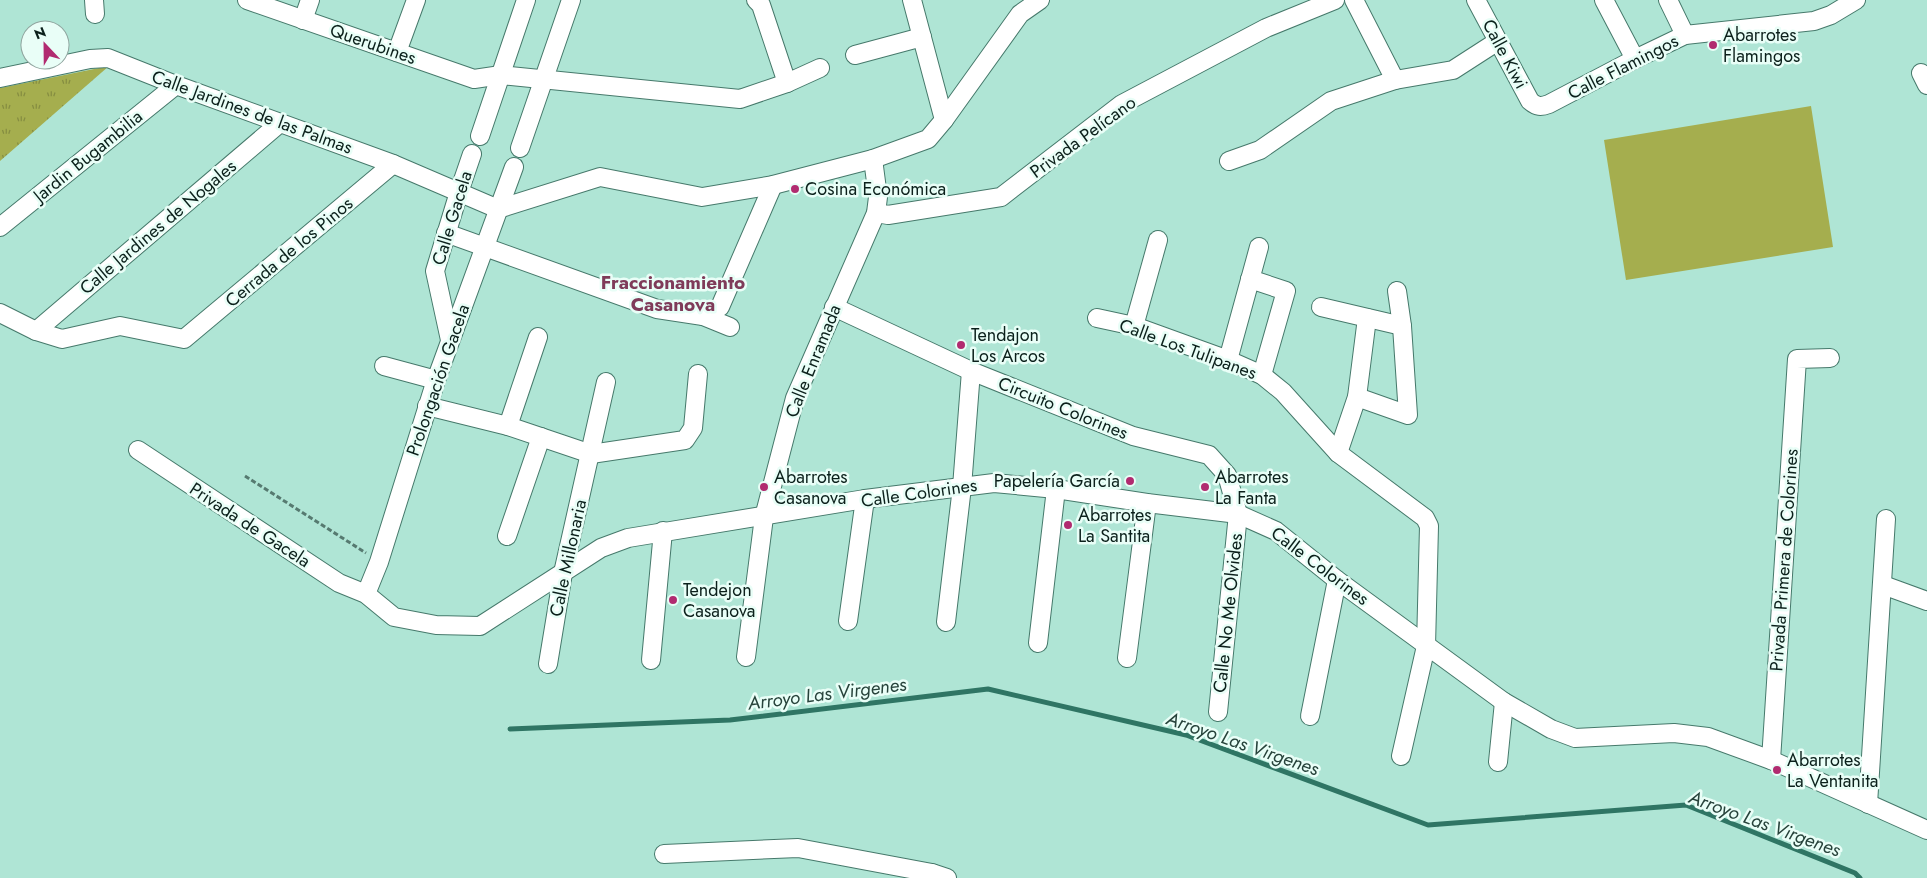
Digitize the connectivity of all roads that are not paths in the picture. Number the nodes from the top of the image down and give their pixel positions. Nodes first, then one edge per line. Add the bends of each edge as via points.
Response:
1 (246, 0) edge
2 (310, 0) edge
3 (416, 0) edge
4 (526, 0) edge
5 (571, 0) edge
6 (756, 0) edge
7 (912, 0) edge
8 (1040, 0) edge
9 (1335, 0) edge
10 (1354, 0) edge
11 (1476, 0) edge
12 (1604, 0) edge
13 (1856, 0) edge
14 (1672, 2) edge
15 (1018, 7) edge
16 (304, 20) junction
17 (1685, 36) junction
18 (922, 37) junction
19 (1498, 41) junction
20 (397, 52) junction
21 (855, 55) dead end
22 (1634, 59) junction
23 (820, 68) dead end
24 (501, 75) junction
25 (0, 78) edge
26 (544, 79) junction
27 (1395, 80) junction
28 (787, 82) junction
29 (176, 85) junction
30 (1535, 106) joint
31 (944, 120) junction
32 (280, 123) junction
33 (480, 136) dead end
34 (520, 148) dead end
35 (472, 154) dead end
36 (873, 159) junction
37 (1229, 161) dead end
38 (393, 164) junction
39 (514, 167) dead end
40 (773, 185) junction
41 (458, 192) junction
42 (498, 209) junction
43 (876, 213) junction
44 (0, 227) edge
45 (446, 233) junction
46 (1158, 240) dead end
47 (1259, 247) dead end
48 (485, 248) junction
49 (1250, 280) junction
50 (1397, 291) dead end
51 (834, 307) junction
52 (1321, 307) dead end
53 (0, 313) edge
54 (703, 316) junction
55 (1097, 318) dead end
56 (1367, 318) junction
57 (730, 326) dead end
58 (1134, 326) junction
59 (1402, 326) junction
60 (36, 331) junction
61 (538, 337) dead end
62 (450, 340) junction
63 (1830, 358) dead end
64 (1228, 360) junction
65 (384, 366) dead end
66 (971, 371) junction
67 (698, 374) dead end
68 (1262, 374) junction
69 (436, 380) junction
70 (606, 382) dead end
71 (1357, 398) junction
72 (427, 406) junction
73 (508, 426) junction
74 (541, 437) junction
75 (138, 450) dead end
76 (1338, 453) junction
77 (591, 454) junction
78 (962, 487) junction
79 (1056, 489) junction
80 (865, 500) junction
81 (1147, 503) junction
82 (1238, 514) junction
83 (764, 517) junction
84 (1886, 520) dead end
85 (663, 531) junction
86 (507, 536) dead end
87 (563, 573) junction
88 (1337, 580) junction
89 (1883, 585) junction
90 (366, 594) junction
91 (1927, 601) edge
92 (848, 621) dead end
93 (946, 622) dead end
94 (1038, 643) dead end
95 (1426, 646) junction
96 (746, 657) dead end
97 (1127, 658) dead end
98 (651, 660) dead end
99 (548, 664) dead end
100 (1504, 702) junction
101 (1218, 712) dead end
102 (1310, 716) dead end
103 (1401, 756) dead end
104 (1771, 760) junction
105 (1498, 762) dead end
106 (1868, 804) junction
107 (1927, 830) edge
108 (664, 854) dead end
109 (937, 876) edge

1 - 16 street, Querubines
2 - 16 street
3 - 20 street
4 - 24 street
5 - 26 street
6 - 28 street via 761,5
7 - 18 street
8 - 15 street
9 - 43 street, Privada Pelícano via 1266,28 1122,104 1000,197 888,215
10 - 27 street
11 - 19 street, Calle Kiwi
12 - 22 street
13 - 17 street, Calle Flamingos via 1814,22
14 - 17 street
15 - 31 street
16 - 20 street, Querubines
17 - 22 street, Calle Flamingos
18 - 21 street
18 - 31 street
19 - 27 street via 1453,70
19 - 30 street, Calle Kiwi
20 - 24 street, Querubines via 474,79
22 - 30 street, Calle Flamingos via 1549,104
23 - 28 street, Querubines
24 - 26 street, Querubines
24 - 33 street
25 - 29 street, Calle Jardines de las Palmas via 108,58
26 - 28 street, Querubines via 740,99
26 - 34 street
27 - 37 street via 1331,101 1260,150
29 - 32 street, Calle Jardines de las Palmas
29 - 44 street, Jardin Bugambilia
31 - 36 street via 928,139
32 - 38 street, Calle Jardines de las Palmas
32 - 60 street, Calle Jardines de Nogales
35 - 41 street, Calle Gacela
36 - 40 street
36 - 43 street, Calle Enramada via 878,196
38 - 41 street, Calle Jardines de las Palmas
38 - 60 street, Cerrada de los Pinos via 184,339 120,326 62,340
39 - 42 street, Prolongación Gacela
40 - 42 street via 702,198 600,177
40 - 54 street via 720,307
41 - 42 street, Calle Jardines de las Palmas
41 - 45 street, Calle Gacela
42 - 48 street, Prolongación Gacela
43 - 51 street, Calle Enramada
45 - 48 street
45 - 62 street, Calle Gacela via 434,270
46 - 58 street
47 - 49 street
48 - 54 street via 657,309
48 - 62 street, Prolongación Gacela
49 - 64 street
49 - 68 street via 1286,291
50 - 59 street
51 - 66 street, Circuito Colorines
51 - 83 street, Calle Enramada via 795,398
52 - 56 street
53 - 60 street
54 - 57 street
55 - 58 street, Calle Los Tulipanes
56 - 59 street
56 - 71 street
58 - 64 street, Calle Los Tulipanes
59 - 71 street via 1408,414
61 - 73 street
62 - 69 street, Prolongación Gacela
63 - 104 street, Privada Primera de Colorines via 1797,359
64 - 68 street, Calle Los Tulipanes
65 - 69 street
66 - 78 street
66 - 82 street, Circuito Colorines via 1133,436 1209,455 1226,475
67 - 77 street via 692,428 685,440
68 - 76 street, Calle Los Tulipanes
69 - 72 street, Prolongación Gacela
70 - 77 street, Calle Millonaria
71 - 76 street
72 - 73 street
72 - 90 street, Prolongación Gacela
73 - 74 street
74 - 77 street
74 - 86 street
75 - 90 street, Privada de Gacela via 339,583
76 - 95 street, Calle Los Tulipanes via 1425,518 1429,526
77 - 87 street, Calle Millonaria
78 - 79 street, Calle Colorines via 994,483
78 - 80 street, Calle Colorines
78 - 93 street
79 - 81 street, Calle Colorines
79 - 94 street
80 - 83 street, Calle Colorines
80 - 92 street
81 - 82 street, Calle Colorines
81 - 97 street
82 - 88 street, Calle Colorines via 1276,531
82 - 101 street, Calle No Me Olvides
83 - 85 street, Calle Colorines
83 - 96 street, Calle Enramada
84 - 89 street
85 - 87 street, Calle Colorines via 628,538 601,548
85 - 98 street
87 - 90 street, Calle Colorines via 480,626 436,625 394,617
87 - 99 street, Calle Millonaria
88 - 95 street, Calle Colorines
88 - 102 street
89 - 91 street
89 - 106 street
95 - 100 street, Calle Colorines
95 - 103 street
100 - 104 street, Calle Colorines via 1551,729 1575,738 1674,733 1708,737
100 - 105 street
104 - 106 street, Calle Colorines
106 - 107 street, Calle Colorines
108 - 109 street via 798,848

